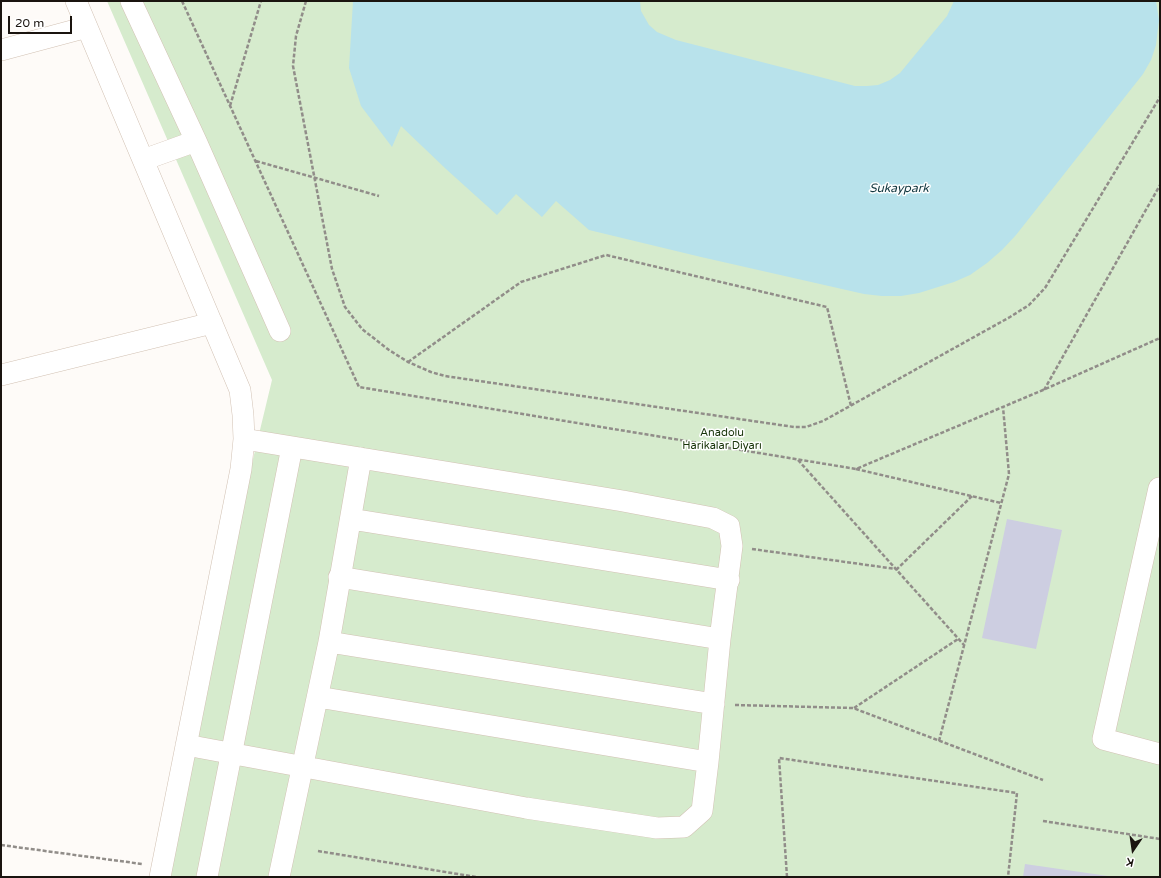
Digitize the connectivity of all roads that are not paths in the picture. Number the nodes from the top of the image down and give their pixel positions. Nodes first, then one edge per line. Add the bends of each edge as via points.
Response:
1 (76, 1) edge
2 (131, 1) edge
3 (87, 27) junction
4 (1, 50) edge
5 (196, 141) junction
6 (143, 160) junction
7 (212, 323) junction
8 (280, 331) dead end
9 (1, 375) edge
10 (244, 439) junction
11 (292, 447) junction
12 (361, 458) junction
13 (1159, 488) edge
14 (351, 519) junction
15 (340, 577) junction
16 (729, 580) junction
17 (720, 639) junction
18 (329, 642) junction
19 (318, 697) junction
20 (714, 704) junction
21 (186, 745) junction
22 (231, 753) junction
23 (1160, 754) edge
24 (708, 762) junction
25 (303, 766) junction
26 (161, 872) edge
27 (207, 877) edge
28 (279, 877) edge

1 - 3 street
2 - 5 street
3 - 4 street
3 - 6 street
5 - 6 street
5 - 8 street
6 - 7 street
7 - 9 street
7 - 10 street via 240,390
10 - 11 street
10 - 21 street via 236,498
11 - 12 street
11 - 22 street
12 - 14 street
12 - 16 street via 713,518 728,526 732,546
13 - 23 street via 1103,739
14 - 15 street
14 - 16 street
15 - 17 street
15 - 18 street
16 - 17 street
17 - 20 street
18 - 19 street
18 - 20 street
19 - 24 street
19 - 25 street
20 - 24 street
21 - 22 street
21 - 26 street
22 - 25 street
22 - 27 street
24 - 25 street via 702,811 684,828 657,828 526,808
25 - 28 street

